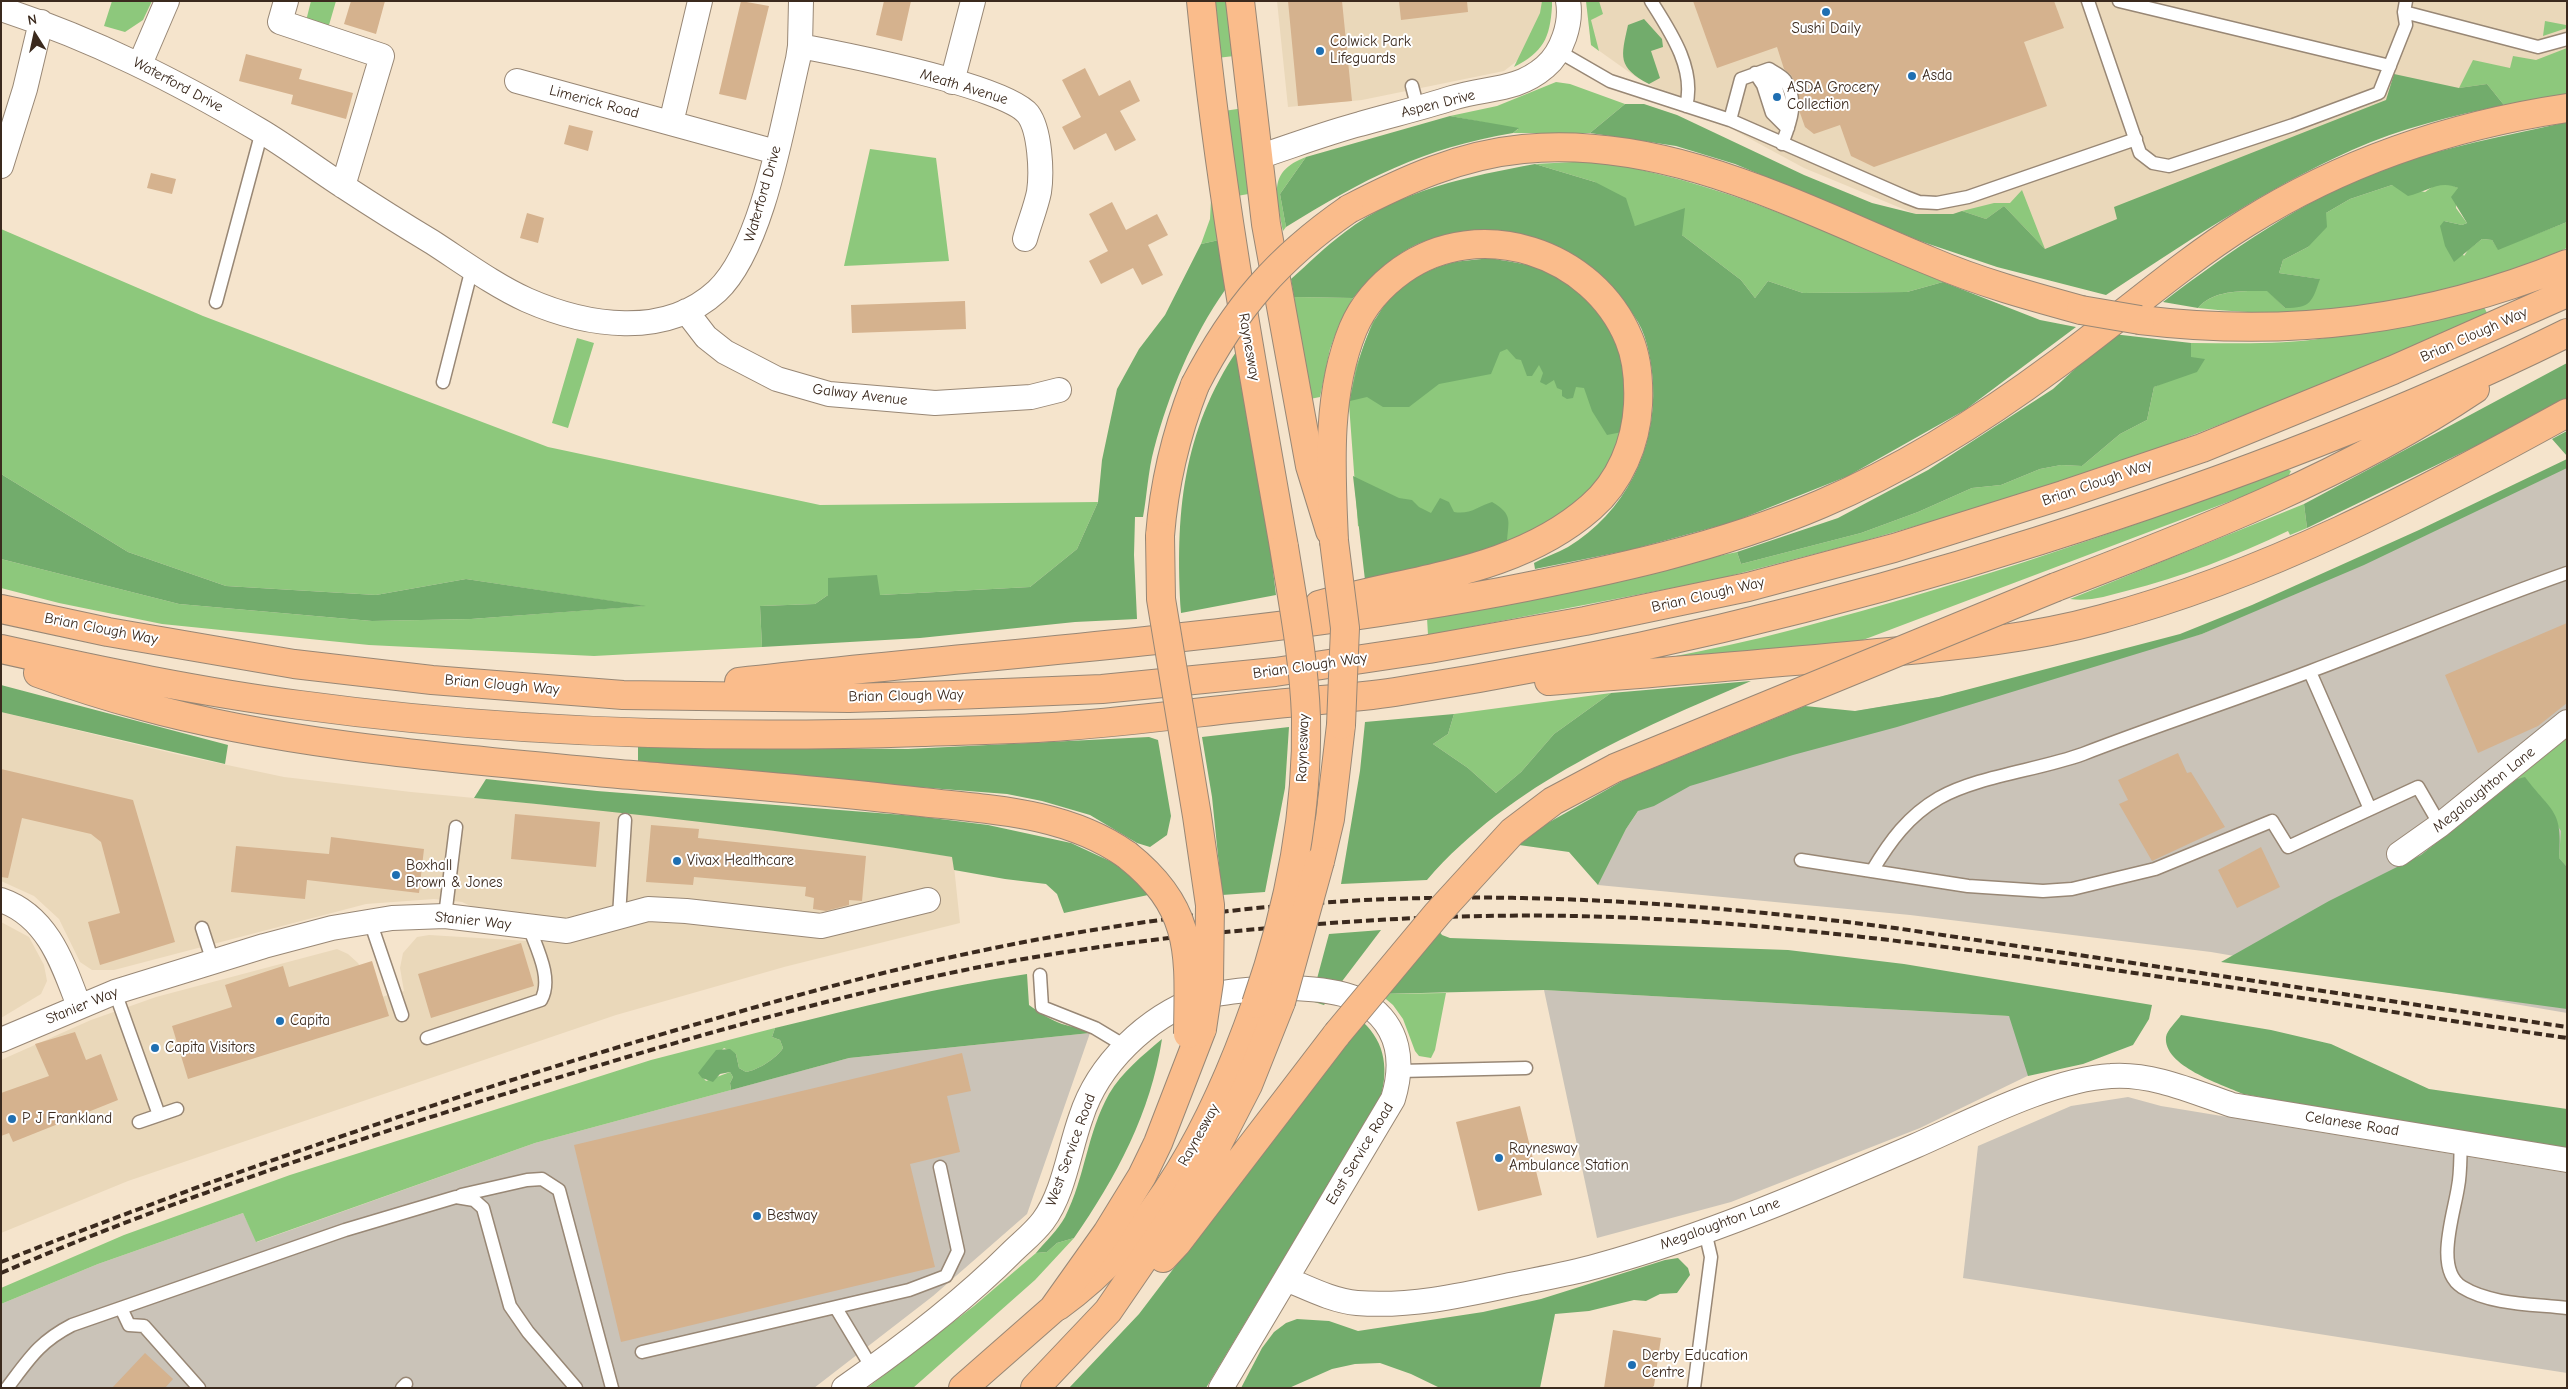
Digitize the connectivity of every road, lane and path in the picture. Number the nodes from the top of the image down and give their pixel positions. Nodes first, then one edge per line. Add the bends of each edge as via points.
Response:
1 (168, 1) edge
2 (286, 1) edge
3 (700, 1) edge
4 (801, 1) edge
5 (973, 1) edge
6 (1201, 1) edge
7 (1240, 1) edge
8 (1568, 1) edge
9 (1651, 1) edge
10 (2088, 1) edge
11 (2119, 1) edge
12 (2405, 7) edge
13 (1, 9) edge
14 (42, 22) junction
15 (2567, 39) edge
16 (800, 46) junction
17 (1558, 51) junction
18 (140, 64) junction
19 (2390, 66) junction
20 (1756, 73) junction
21 (517, 81) dead end
22 (952, 82) junction
23 (1412, 86) dead end
24 (1686, 106) junction
25 (2567, 108) edge
26 (1418, 109) junction
27 (1730, 120) junction
28 (671, 123) junction
29 (1788, 128) junction
30 (262, 131) junction
31 (2136, 138) junction
32 (1782, 144) junction
33 (776, 152) junction
34 (1258, 157) junction
35 (1, 166) edge
36 (343, 186) junction
37 (1025, 239) dead end
38 (2567, 264) edge
39 (472, 268) junction
40 (2567, 293) edge
41 (216, 302) dead end
42 (686, 311) junction
43 (2567, 333) edge
44 (2534, 349) junction
45 (443, 382) dead end
46 (1059, 390) dead end
47 (2567, 413) edge
48 (1334, 541) junction
49 (2567, 573) edge
50 (1, 608) edge
51 (1231, 632) junction
52 (1, 649) edge
53 (1, 661) edge
54 (2310, 672) junction
55 (1388, 694) junction
56 (623, 695) junction
57 (2567, 722) edge
58 (2370, 809) junction
59 (625, 820) dead end
60 (2440, 825) junction
61 (456, 827) dead end
62 (2399, 854) dead end
63 (1801, 860) dead end
64 (1872, 871) junction
65 (1, 900) edge
66 (928, 900) dead end
67 (445, 916) junction
68 (619, 916) junction
69 (370, 921) junction
70 (529, 927) junction
71 (202, 928) dead end
72 (212, 962) junction
73 (1040, 976) dead end
74 (115, 992) junction
75 (1268, 998) junction
76 (79, 1006) junction
77 (402, 1015) dead end
78 (1195, 1033) junction
79 (427, 1038) dead end
80 (1, 1040) edge
81 (1125, 1046) junction
82 (1526, 1068) dead end
83 (1400, 1071) junction
84 (2140, 1078) joint
85 (177, 1109) dead end
86 (159, 1114) junction
87 (139, 1122) dead end
88 (2461, 1141) junction
89 (2567, 1160) edge
90 (940, 1167) dead end
91 (456, 1197) junction
92 (1705, 1232) junction
93 (1286, 1279) junction
94 (121, 1308) junction
95 (836, 1308) junction
96 (2567, 1308) edge
97 (1053, 1309) junction
98 (1108, 1312) junction
99 (642, 1352) dead end
100 (872, 1368) junction
101 (8, 1388) edge
102 (199, 1388) edge
103 (576, 1388) edge
104 (612, 1388) edge
105 (844, 1388) edge
106 (963, 1388) edge
107 (1035, 1388) edge
108 (1221, 1388) edge
109 (1694, 1388) edge

1 - 18 street
2 - 36 street via 280,22 382,56
3 - 28 street
4 - 16 street, Waterford Drive
5 - 22 street
6 - 75 main road, Raynesway, bridge via 1224,199 1284,547 1306,717 1301,804 1291,882 1274,951
7 - 34 main road, Raynesway
8 - 17 street, Aspen Drive via 1569,17
9 - 24 lane via 1671,33 1687,74 1690,93
10 - 31 lane
11 - 19 lane
12 - 15 lane via 2538,47
12 - 19 lane via 2406,25
13 - 14 street, Waterford Drive
14 - 18 street, Waterford Drive
14 - 35 street
16 - 22 street, Meath Avenue
16 - 33 street, Waterford Drive
17 - 24 lane via 1610,81
17 - 26 street, Aspen Drive via 1546,67 1507,88 1454,97
18 - 30 street, Waterford Drive
19 - 31 lane via 2379,93 2169,166 2153,163 2140,153
20 - 27 lane via 1741,79
20 - 29 lane via 1772,113
20 - 29 lane via 1769,69 1785,79 1793,103
21 - 28 street, Limerick Road
22 - 37 street, Meath Avenue via 1008,99 1028,114 1034,126 1038,137 1039,191
23 - 26 lane
24 - 27 lane
25 - 51 main road via 2500,120 2410,145 2343,171 2292,196 2201,253 2057,364 1941,444 1862,486 1775,523 1637,564 1525,587 1382,613
26 - 34 street, Aspen Drive via 1359,124
27 - 32 lane
28 - 33 street, Limerick Road
29 - 32 lane
30 - 36 street, Waterford Drive
30 - 41 lane
31 - 32 lane via 1968,197 1936,203 1919,202
33 - 42 street, Waterford Drive via 744,255 716,292
34 - 48 main road, Raynesway via 1266,224 1310,466
36 - 39 street, Waterford Drive
38 - 78 main road, bridge via 2449,303 2396,315 2337,323 2249,328 2140,320 2081,310 2005,289 1932,262 1742,182 1703,169 1611,151 1566,147 1524,149 1467,159 1408,179 1349,209 1312,235 1265,278 1216,346 1181,420 1170,463 1160,536 1163,617 1210,905 1210,982
39 - 42 street, Waterford Drive via 526,299 585,320 646,323
39 - 45 lane
40 - 56 main road, Brian Clough Way via 2330,397 2202,448 2063,495 1894,548 1757,584 1585,621 1429,650 1275,672 1102,689 849,698
42 - 46 street, Galway Avenue via 706,337 726,352 777,379 829,394 935,403 1031,397
43 - 44 main road
44 - 55 main road via 2280,457 2140,509 1970,563 1836,600 1604,654
44 - 98 main road, bridge via 2440,412 2375,449 2178,540 1615,768 1552,801 1512,832 1409,945 1336,1034 1177,1244
47 - 55 main road via 2470,467 2275,560 2220,582 2092,622 1967,645
48 - 51 main road via 1331,477 1336,390 1353,328 1382,286 1414,262 1435,253 1482,244 1506,244 1558,260 1607,300 1630,342 1636,373 1637,415 1618,475 1590,508 1560,530 1492,562 1446,577 1351,596
48 - 75 main road, Raynesway, bridge via 1344,628 1338,766 1316,879
49 - 54 lane
50 - 56 main road, Brian Clough Way via 108,632 294,664 432,680
51 - 56 main road
52 - 55 main road via 159,682 300,705 490,724 634,733 823,736 1061,727
53 - 78 main road, bridge via 139,706 262,732 379,749 998,810 1072,826 1099,837 1127,855 1160,886 1179,917 1187,944
54 - 58 lane
54 - 64 lane via 2076,757 1964,787 1940,797 1910,818
57 - 60 street, Megaloughton Lane
58 - 60 lane via 2418,787
58 - 64 lane via 2288,847 2272,821 2155,869 2072,889 2043,891 1968,886
59 - 68 lane
60 - 62 street, Megaloughton Lane
61 - 67 lane
63 - 64 lane
65 - 76 street via 24,910 52,942
66 - 68 street, Stanier Way via 821,926 648,909
67 - 69 street, Stanier Way
67 - 70 street, Stanier Way
68 - 70 street, Stanier Way via 566,932
69 - 72 street, Stanier Way via 313,933
69 - 77 lane
70 - 79 lane via 546,979 546,990 541,1000
71 - 72 lane
72 - 74 street, Stanier Way
73 - 81 lane via 1042,1007 1095,1028
74 - 76 street, Stanier Way
74 - 86 lane
75 - 81 street, West Service Road via 1230,992 1200,998 1179,1008
75 - 83 street, East Service Road via 1335,993 1360,1000 1378,1015 1391,1034 1398,1050
75 - 97 main road, Raynesway via 1208,1124 1161,1201 1105,1268
75 - 98 main road, Raynesway via 1248,1085 1215,1149
76 - 80 street, Stanier Way
78 - 97 main road via 1186,1069 1142,1176 1107,1233
81 - 100 street, West Service Road via 1103,1071 1092,1090 1052,1206 1042,1222 991,1274 906,1345
82 - 83 lane
83 - 93 street, East Service Road via 1384,1118
84 - 88 street, Celanese Road via 2180,1087 2232,1105
84 - 92 street, Megaloughton Lane via 2111,1076 2069,1083
85 - 86 lane
86 - 87 lane
88 - 89 street, Celanese Road
88 - 96 lane via 2459,1184 2447,1252 2448,1272 2462,1287 2493,1299
90 - 95 lane via 958,1251 946,1276 909,1290
91 - 94 lane via 344,1230
91 - 103 lane via 474,1200 483,1208 510,1306
91 - 104 lane via 527,1180 542,1179 559,1190
92 - 93 street, Megaloughton Lane via 1597,1266 1411,1304 1354,1303
92 - 109 lane via 1711,1257
93 - 108 street, East Service Road
94 - 101 lane via 72,1325 52,1336 37,1348
94 - 102 lane via 129,1326 144,1326
95 - 99 lane
95 - 100 lane
97 - 106 main road, Raynesway
98 - 107 main road, Raynesway
100 - 105 street, West Service Road

